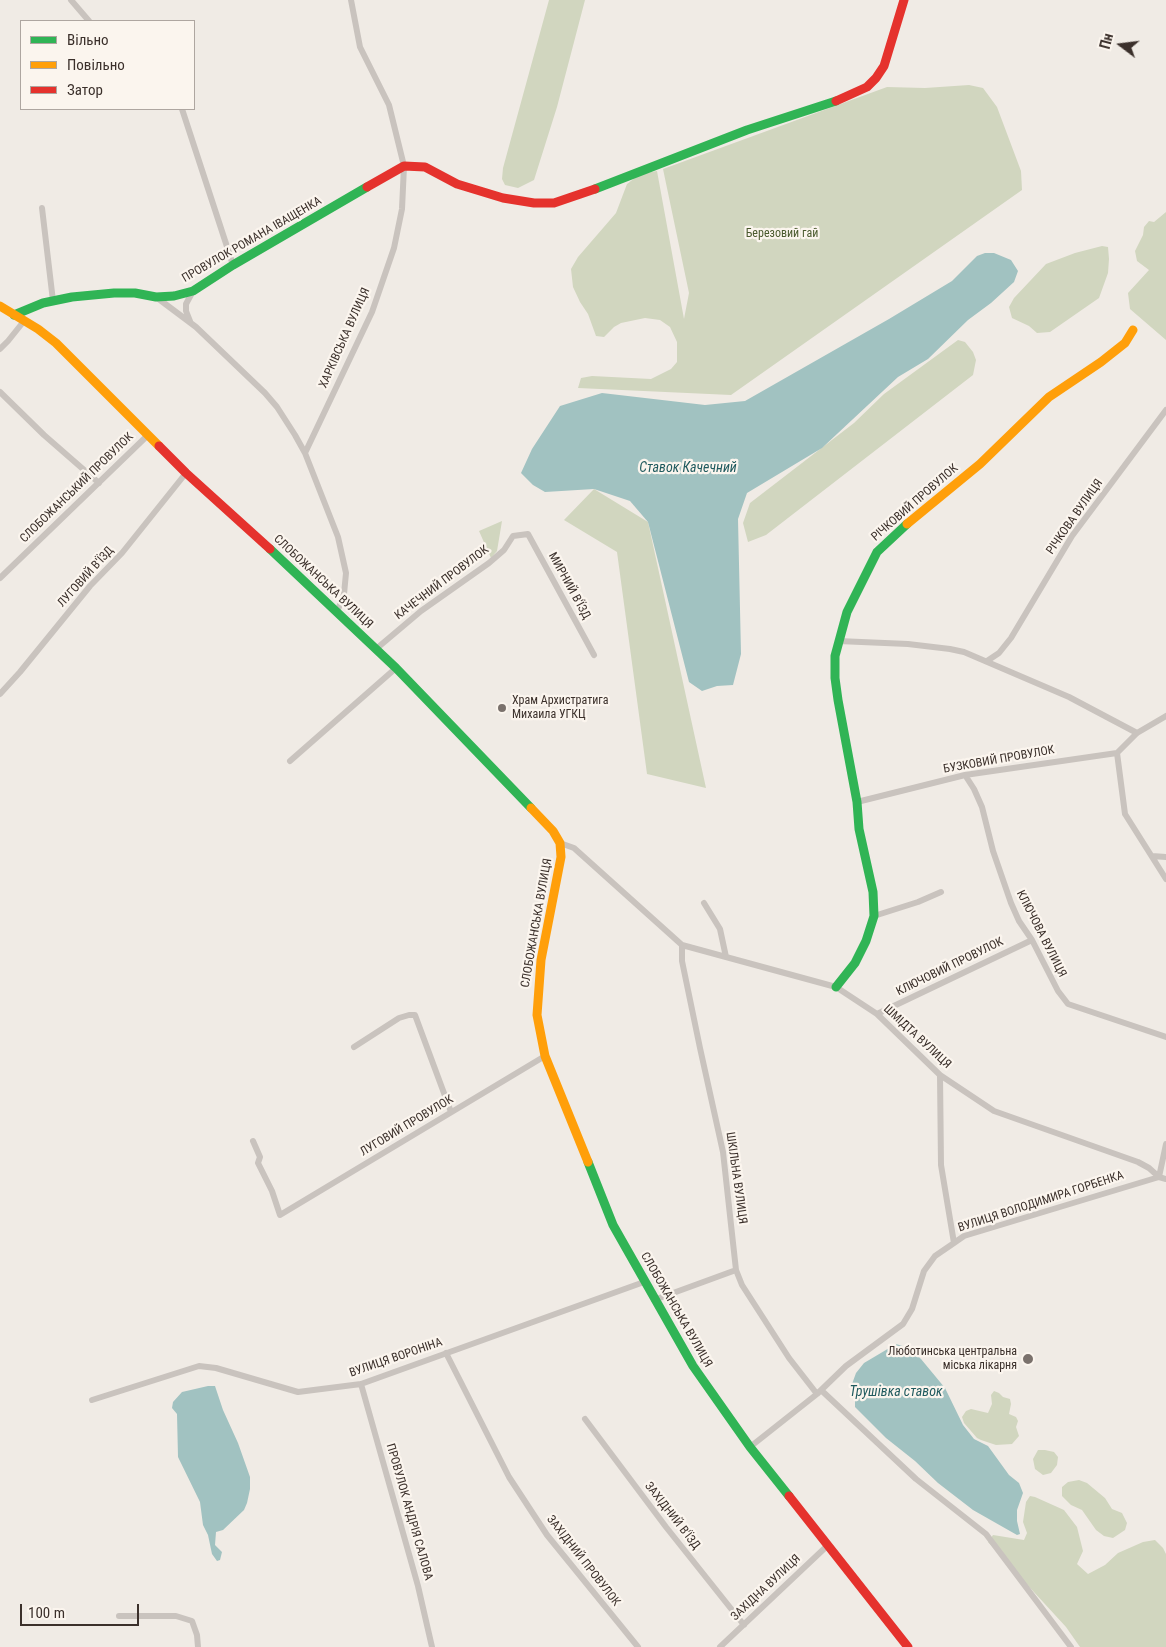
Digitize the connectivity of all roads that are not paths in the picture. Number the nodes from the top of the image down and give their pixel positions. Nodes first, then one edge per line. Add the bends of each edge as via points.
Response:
1 (71, 0) edge
2 (351, 0) edge
3 (904, 0) edge
4 (88, 20) edge
5 (182, 110) edge
6 (404, 166) junction
7 (42, 208) dead end
8 (233, 265) junction
9 (193, 291) junction
10 (156, 297) junction
11 (53, 301) junction
12 (0, 306) edge
13 (14, 315) junction
14 (24, 320) junction
15 (192, 324) junction
16 (1133, 330) dead end
17 (0, 349) edge
18 (0, 392) edge
19 (1166, 410) edge
20 (148, 434) junction
21 (305, 452) junction
22 (186, 473) junction
23 (99, 483) junction
24 (520, 535) joint
25 (0, 578) edge
26 (337, 612) junction
27 (838, 641) junction
28 (376, 649) junction
29 (594, 655) dead end
30 (987, 661) junction
31 (396, 668) junction
32 (0, 694) edge
33 (1166, 716) edge
34 (1137, 733) junction
35 (1117, 753) junction
36 (290, 760) dead end
37 (965, 775) junction
38 (857, 802) junction
39 (560, 843) junction
40 (1152, 856) junction
41 (1166, 857) edge
42 (1166, 879) edge
43 (941, 892) dead end
44 (704, 903) dead end
45 (874, 916) junction
46 (1032, 940) junction
47 (682, 945) junction
48 (726, 957) junction
49 (836, 987) junction
50 (877, 1014) junction
51 (1166, 1037) edge
52 (354, 1047) dead end
53 (545, 1056) junction
54 (940, 1075) junction
55 (451, 1112) junction
56 (253, 1141) dead end
57 (1166, 1144) edge
58 (1159, 1177) junction
59 (1166, 1180) edge
60 (954, 1243) junction
61 (736, 1270) junction
62 (644, 1282) junction
63 (654, 1300) junction
64 (446, 1353) junction
65 (361, 1384) junction
66 (819, 1392) junction
67 (92, 1400) dead end
68 (585, 1419) dead end
69 (750, 1448) junction
70 (828, 1546) junction
71 (119, 1616) dead end
72 (744, 1624) junction
73 (198, 1647) edge
74 (432, 1647) edge
75 (638, 1647) edge
76 (720, 1647) edge
77 (908, 1647) edge
78 (1071, 1647) edge

1 - 4 street
2 - 6 street, ХАРКІВСЬКА ВУЛИЦЯ via 360,47 389,105
3 - 6 street via 884,66 867,87 554,203 503,198 457,184 425,167
5 - 8 street
6 - 8 street, ПРОВУЛОК РОМАНА ІВАЩЕНКА
6 - 21 street, ХАРКІВСЬКА ВУЛИЦЯ via 402,209 394,248 372,312
7 - 11 street
8 - 9 street, ПРОВУЛОК РОМАНА ІВАЩЕНКА
9 - 10 street, ПРОВУЛОК РОМАНА ІВАЩЕНКА
9 - 15 street via 186,304
10 - 11 street, ПРОВУЛОК РОМАНА ІВАЩЕНКА via 114,293
10 - 15 street
11 - 13 street, ПРОВУЛОК РОМАНА ІВАЩЕНКА
12 - 13 street, СЛОБОЖАНСЬКА ВУЛИЦЯ
13 - 14 street, СЛОБОЖАНСЬКА ВУЛИЦЯ
14 - 17 street
14 - 20 street, СЛОБОЖАНСЬКА ВУЛИЦЯ via 56,343
15 - 21 street via 265,393
16 - 27 street, РІЧКОВИЙ ПРОВУЛОК via 1125,343 1049,397 980,464 877,552
18 - 23 street
19 - 30 street, РІЧКОВА ВУЛИЦЯ via 1072,536 1011,638 999,653
20 - 22 street, СЛОБОЖАНСЬКА ВУЛИЦЯ
20 - 23 street, СЛОБОЖАНСЬКИЙ ПРОВУЛОК
21 - 26 street via 338,537 346,573 344,594
22 - 26 street, СЛОБОЖАНСЬКА ВУЛИЦЯ
22 - 32 street, ЛУГОВИЙ В'ЇЗД via 122,553 90,586
23 - 25 street, СЛОБОЖАНСЬКИЙ ПРОВУЛОК
24 - 28 street, КАЧЕЧНИЙ ПРОВУЛОК via 514,536 489,563
24 - 29 street, МИРНИЙ В'ЇЗД via 528,534
26 - 28 street, СЛОБОЖАНСЬКА ВУЛИЦЯ
27 - 30 street via 950,649
27 - 38 street, РІЧКОВИЙ ПРОВУЛОК via 835,656 838,700
28 - 31 street, СЛОБОЖАНСЬКА ВУЛИЦЯ
30 - 34 street via 1069,697
31 - 36 street
31 - 39 street, СЛОБОЖАНСЬКА ВУЛИЦЯ via 550,827
33 - 34 street
34 - 35 street
35 - 37 street, БУЗКОВИЙ ПРОВУЛОК
35 - 40 street via 1125,814
37 - 38 street, БУЗКОВИЙ ПРОВУЛОК
37 - 46 street, КЛЮЧОВА ВУЛИЦЯ via 982,807 1011,903
38 - 45 street, РІЧКОВИЙ ПРОВУЛОК via 859,829 873,892
39 - 47 street, ШМІДТА ВУЛИЦЯ via 574,848
39 - 53 street, СЛОБОЖАНСЬКА ВУЛИЦЯ via 560,869 541,960 536,1015
40 - 41 street
40 - 42 street
43 - 45 street
44 - 48 street via 720,929
45 - 49 street, РІЧКОВИЙ ПРОВУЛОК via 855,963
46 - 50 street, КЛЮЧОВИЙ ПРОВУЛОК
46 - 51 street, КЛЮЧОВА ВУЛИЦЯ via 1068,1004
47 - 48 street, ШМІДТА ВУЛИЦЯ
47 - 61 street, ШКІЛЬНА ВУЛИЦЯ via 682,961 723,1152
48 - 49 street, ШМІДТА ВУЛИЦЯ
49 - 50 street, ШМІДТА ВУЛИЦЯ
50 - 54 street, ШМІДТА ВУЛИЦЯ
52 - 55 street via 399,1018 415,1015
53 - 55 street, ЛУГОВИЙ ПРОВУЛОК
53 - 62 street, СЛОБОЖАНСЬКА ВУЛИЦЯ via 613,1225
54 - 58 street, ШМІДТА ВУЛИЦЯ via 994,1111 1138,1162
54 - 60 street via 941,1165
55 - 56 street, ЛУГОВИЙ ПРОВУЛОК via 280,1215 258,1163 260,1157
57 - 58 street
58 - 59 street, ШМІДТА ВУЛИЦЯ
58 - 60 street, ВУЛИЦЯ ВОЛОДИМИРА ГОРБЕНКА via 964,1236
60 - 66 street, ВУЛИЦЯ ВОЛОДИМИРА ГОРБЕНКА via 935,1256 924,1271 912,1309 903,1324 846,1366
61 - 63 street
61 - 66 street, ШКІЛЬНА ВУЛИЦЯ via 742,1285 789,1358
62 - 63 street, СЛОБОЖАНСЬКА ВУЛИЦЯ
62 - 64 street, ВУЛИЦЯ ВОРОНІНА
63 - 69 street, СЛОБОЖАНСЬКА ВУЛИЦЯ via 692,1366
64 - 65 street, ВУЛИЦЯ ВОРОНІНА
64 - 75 street, ЗАХІДНИЙ ПРОВУЛОК via 509,1477 547,1535
65 - 67 street, ВУЛИЦЯ ВОРОНІНА via 298,1392 199,1366
65 - 74 street, ПРОВУЛОК АНДРІЯ САЛОВА
66 - 69 street, ВУЛИЦЯ ВОЛОДИМИРА ГОРБЕНКА
66 - 78 street, ШКІЛЬНА ВУЛИЦЯ via 916,1479 986,1534
68 - 72 street, ЗАХІДНИЙ В'ЇЗД
69 - 70 street, СЛОБОЖАНСЬКА ВУЛИЦЯ
70 - 72 street, ЗАХІДНА ВУЛИЦЯ
70 - 77 street, СЛОБОЖАНСЬКА ВУЛИЦЯ
71 - 73 street via 176,1616 192,1621 198,1635
72 - 76 street, ЗАХІДНА ВУЛИЦЯ

